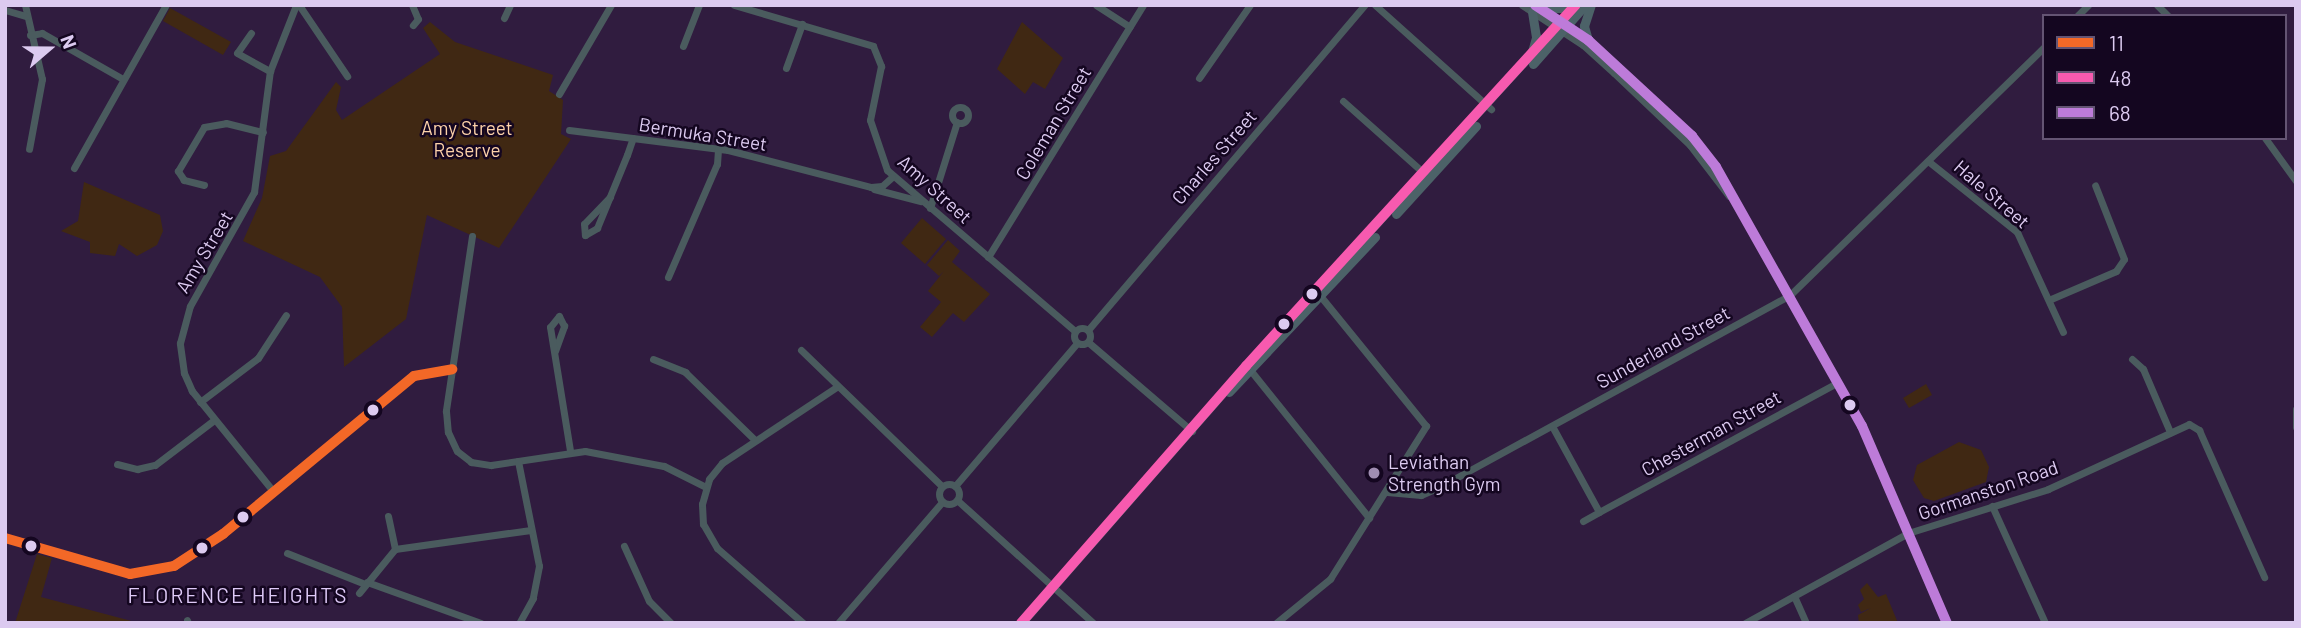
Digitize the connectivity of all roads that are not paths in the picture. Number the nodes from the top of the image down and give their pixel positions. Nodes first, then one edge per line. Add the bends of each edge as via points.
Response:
1 (25, 5) edge
2 (166, 5) edge
3 (297, 5) edge
4 (411, 5) edge
5 (510, 5) edge
6 (611, 5) edge
7 (699, 5) edge
8 (734, 5) edge
9 (1096, 5) edge
10 (1143, 5) edge
11 (1250, 5) edge
12 (1365, 5) edge
13 (1375, 5) edge
14 (1522, 5) edge
15 (1586, 5) edge
16 (1591, 5) edge
17 (1575, 6) edge
18 (1536, 9) edge
19 (5, 10) edge
20 (26, 16) junction
21 (504, 18) dead end
22 (802, 24) junction
23 (412, 25) dead end
24 (1130, 27) junction
25 (1562, 27) junction
26 (251, 33) dead end
27 (30, 35) junction
28 (1588, 40) junction
29 (683, 46) dead end
30 (2042, 49) edge
31 (1529, 60) junction
32 (786, 68) dead end
33 (270, 71) junction
34 (347, 76) dead end
35 (1199, 78) dead end
36 (123, 79) junction
37 (559, 94) dead end
38 (1343, 101) dead end
39 (1489, 107) junction
40 (957, 122) dead end
41 (569, 130) dead end
42 (263, 132) junction
43 (633, 138) junction
44 (2266, 140) edge
45 (29, 149) dead end
46 (718, 149) junction
47 (1928, 161) junction
48 (170, 167) dead end
49 (74, 168) dead end
50 (178, 171) junction
51 (1427, 175) junction
52 (892, 177) junction
53 (2296, 181) edge
54 (204, 185) dead end
55 (2095, 185) dead end
56 (871, 187) junction
57 (610, 197) junction
58 (927, 205) junction
59 (1736, 205) junction
60 (472, 236) dead end
61 (988, 257) junction
62 (668, 277) dead end
63 (1319, 294) junction
64 (1790, 295) junction
65 (2051, 299) junction
66 (286, 315) dead end
67 (1088, 330) junction
68 (1075, 331) junction
69 (2063, 332) dead end
70 (1088, 342) junction
71 (1077, 343) junction
72 (801, 350) dead end
73 (555, 351) dead end
74 (653, 359) dead end
75 (2132, 359) dead end
76 (1248, 368) junction
77 (452, 369) junction
78 (1838, 382) junction
79 (838, 386) junction
80 (200, 402) junction
81 (2296, 409) edge
82 (214, 420) junction
83 (1552, 426) junction
84 (2296, 428) edge
85 (1192, 430) junction
86 (2170, 432) junction
87 (754, 439) junction
88 (570, 451) junction
89 (518, 461) junction
90 (117, 464) dead end
91 (942, 486) junction
92 (955, 486) junction
93 (706, 487) junction
94 (273, 492) junction
95 (1387, 492) junction
96 (957, 500) junction
97 (942, 502) junction
98 (1992, 506) junction
99 (1599, 512) junction
100 (388, 516) dead end
101 (1369, 518) junction
102 (1583, 521) dead end
103 (531, 530) junction
104 (1908, 533) junction
105 (5, 538) edge
106 (624, 546) dead end
107 (395, 549) junction
108 (287, 554) dead end
109 (2264, 577) dead end
110 (366, 583) junction
111 (1051, 588) junction
112 (359, 593) dead end
113 (1794, 596) junction
114 (481, 623) edge
115 (519, 623) edge
116 (671, 623) edge
117 (803, 623) edge
118 (838, 623) edge
119 (1021, 623) edge
120 (1093, 623) edge
121 (1276, 623) edge
122 (1745, 623) edge
123 (1805, 623) edge
124 (1947, 623) edge
125 (2045, 623) edge

1 - 20 street
2 - 36 street
3 - 33 street, Amy Street
3 - 34 street
4 - 23 street via 418,19
5 - 21 street
6 - 37 street
7 - 29 street
8 - 22 street, Amy Street
9 - 24 street
10 - 24 street, Coleman Street
11 - 35 street
12 - 67 street, Charles Street
13 - 39 street
14 - 18 street
15 - 25 main road
16 - 28 main road via 1584,26
17 - 18 main road
17 - 25 main road
18 - 25 street
18 - 31 main road via 1536,37
19 - 20 street
20 - 27 street
22 - 32 street
22 - 52 street, Amy Street via 860,39 876,50 881,66 870,120 878,154
24 - 61 street, Coleman Street
25 - 28 street
25 - 31 main road
25 - 39 main road
25 - 59 street via 1690,145
26 - 33 street via 237,53
27 - 36 street via 42,33
27 - 45 street via 42,87
28 - 59 street via 1702,147
30 - 47 street, Sunderland Street
31 - 39 main road
33 - 42 street, Amy Street
36 - 49 street
38 - 51 street
39 - 51 main road
40 - 58 street
41 - 43 street, Bermuka Street
42 - 50 street via 226,123 208,125 197,134
42 - 80 street, Amy Street via 258,180 249,205 183,323 181,362
43 - 46 street, Bermuka Street
43 - 57 street
44 - 53 street
46 - 56 street, Bermuka Street
46 - 62 street via 717,164
47 - 64 street, Sunderland Street
47 - 65 street, Hale Street via 2017,232
48 - 50 street
50 - 54 street via 184,180
51 - 63 main road
52 - 56 street via 882,186
52 - 58 street, Amy Street
55 - 65 street via 2124,259 2116,271
56 - 58 street, Bermuka Street
57 - 57 street via 595,232 585,235 584,224
58 - 61 street, Amy Street
59 - 64 street
60 - 77 street
61 - 68 street, Amy Street
63 - 76 main road
63 - 95 street via 1426,426
64 - 78 street
64 - 83 street, Sunderland Street
65 - 69 street, Hale Street
66 - 80 street via 258,358
67 - 68 street
67 - 70 street
68 - 71 street
70 - 71 street
70 - 85 street
71 - 92 street
72 - 79 street
73 - 88 street
74 - 87 street via 685,372
75 - 86 street via 2143,369
76 - 85 main road
76 - 101 street
77 - 89 street via 446,422 457,451 484,465
77 - 94 street via 414,376
78 - 99 street, Chesterman Street
78 - 104 street
79 - 87 street
79 - 91 street
80 - 82 street, Amy Street
81 - 84 street
82 - 90 street via 155,466 137,469
82 - 94 street, Amy Street
83 - 95 street, Sunderland Street via 1421,495
83 - 99 street
85 - 111 main road
86 - 98 street, Gormanston Road via 2048,489
86 - 109 street, Gormanston Road via 2194,425
87 - 93 street via 716,468
88 - 89 street
88 - 93 street via 664,466
89 - 103 street
91 - 92 street
91 - 97 street
92 - 96 street
93 - 117 street via 702,517 713,543
94 - 105 street via 191,557 145,573 110,569
95 - 101 street
96 - 97 street
96 - 111 street
97 - 118 street
98 - 104 street, Gormanston Road
98 - 125 street
99 - 102 street, Chesterman Street
100 - 107 street
101 - 121 street via 1322,588
103 - 107 street
103 - 115 street via 538,573 530,607
104 - 113 street, Gormanston Road
104 - 124 street
106 - 116 street via 649,601
107 - 110 street
108 - 110 street
110 - 112 street
110 - 114 street
111 - 119 main road
111 - 120 street
113 - 122 street, Gormanston Road
113 - 123 street

